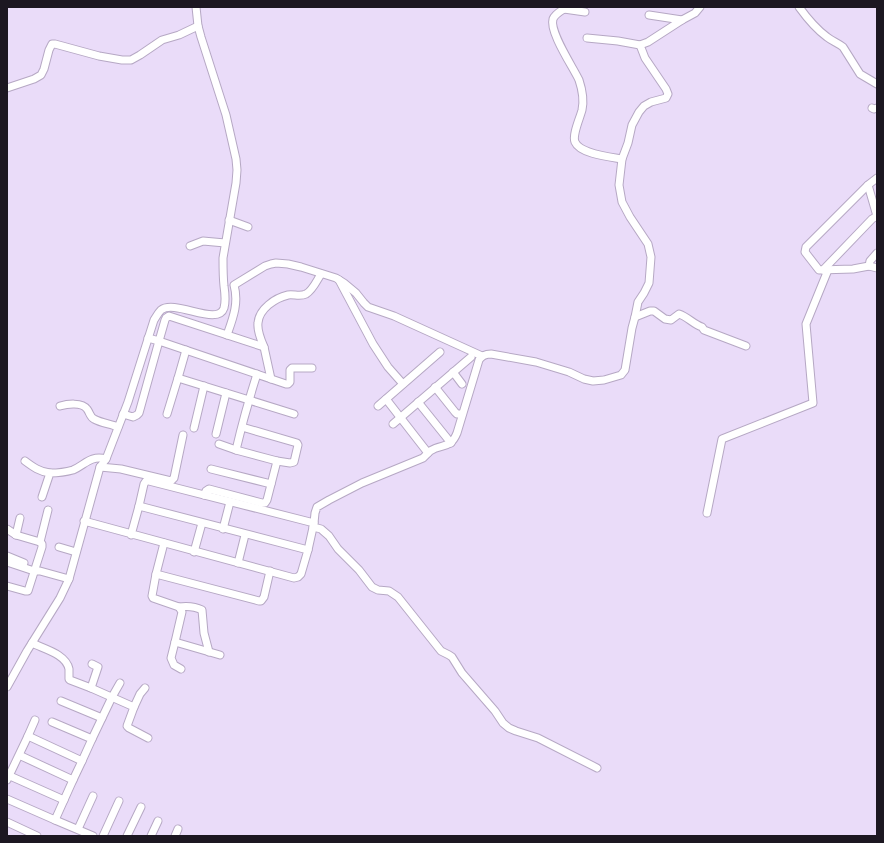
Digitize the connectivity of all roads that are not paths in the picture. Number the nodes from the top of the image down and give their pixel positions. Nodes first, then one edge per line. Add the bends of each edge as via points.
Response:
1 (196, 7) edge
2 (700, 7) edge
3 (799, 7) edge
4 (564, 8) edge
5 (585, 12) dead end
6 (649, 15) dead end
7 (682, 20) junction
8 (198, 26) junction
9 (587, 38) dead end
10 (640, 45) junction
11 (877, 84) edge
12 (7, 88) edge
13 (622, 159) junction
14 (877, 178) edge
15 (868, 186) junction
16 (877, 216) edge
17 (229, 220) junction
18 (248, 227) dead end
19 (225, 243) junction
20 (190, 246) dead end
21 (877, 253) edge
22 (869, 266) junction
23 (231, 267) dead end
24 (877, 268) edge
25 (223, 269) junction
26 (825, 270) junction
27 (322, 274) junction
28 (339, 280) junction
29 (234, 285) junction
30 (224, 287) junction
31 (635, 317) junction
32 (227, 335) junction
33 (148, 338) junction
34 (159, 341) junction
35 (746, 346) dead end
36 (264, 347) junction
37 (186, 350) junction
38 (440, 352) dead end
39 (482, 356) junction
40 (472, 357) dead end
41 (312, 368) dead end
42 (453, 372) junction
43 (258, 374) junction
44 (178, 378) junction
45 (271, 379) junction
46 (403, 384) junction
47 (462, 384) dead end
48 (204, 386) junction
49 (435, 388) junction
50 (226, 393) junction
51 (386, 399) junction
52 (249, 400) junction
53 (418, 402) junction
54 (60, 406) dead end
55 (378, 406) dead end
56 (123, 414) junction
57 (167, 414) dead end
58 (294, 414) dead end
59 (462, 414) junction
60 (400, 418) junction
61 (393, 424) dead end
62 (118, 427) junction
63 (242, 427) junction
64 (194, 428) dead end
65 (216, 434) dead end
66 (183, 435) dead end
67 (451, 443) junction
68 (219, 444) dead end
69 (236, 450) junction
70 (428, 453) junction
71 (106, 459) junction
72 (25, 461) dead end
73 (277, 461) junction
74 (100, 467) junction
75 (211, 469) dead end
76 (50, 474) junction
77 (271, 484) junction
78 (204, 495) junction
79 (42, 497) dead end
80 (230, 502) junction
81 (138, 506) junction
82 (48, 510) dead end
83 (707, 513) dead end
84 (20, 518) dead end
85 (84, 522) junction
86 (202, 523) junction
87 (313, 525) junction
88 (7, 529) edge
89 (223, 529) junction
90 (16, 535) junction
91 (131, 535) junction
92 (245, 535) junction
93 (40, 542) junction
94 (164, 543) junction
95 (59, 547) dead end
96 (308, 550) junction
97 (76, 552) junction
98 (194, 552) junction
99 (8, 559) edge
100 (238, 563) junction
101 (36, 570) junction
102 (270, 571) junction
103 (156, 574) junction
104 (69, 579) junction
105 (7, 586) edge
106 (179, 607) junction
107 (175, 642) junction
108 (32, 643) junction
109 (209, 652) junction
110 (220, 655) dead end
111 (92, 664) dead end
112 (181, 669) dead end
113 (120, 683) dead end
114 (7, 687) edge
115 (91, 688) junction
116 (145, 688) dead end
117 (112, 697) junction
118 (61, 701) dead end
119 (134, 707) junction
120 (102, 718) junction
121 (34, 720) dead end
122 (52, 722) dead end
123 (28, 736) junction
124 (148, 738) dead end
125 (92, 739) junction
126 (19, 755) junction
127 (82, 761) junction
128 (597, 768) dead end
129 (8, 778) edge
130 (73, 780) junction
131 (93, 796) dead end
132 (7, 799) edge
133 (64, 800) junction
134 (119, 801) dead end
135 (141, 806) dead end
136 (55, 820) junction
137 (158, 821) dead end
138 (7, 822) edge
139 (78, 829) junction
140 (37, 836) edge
141 (94, 836) edge
142 (103, 836) edge
143 (127, 836) edge
144 (151, 836) edge

1 - 8 street
2 - 7 street
3 - 11 street via 817,29 843,47 860,74
4 - 5 street
4 - 13 street via 553,19 557,38 579,81 583,99 575,143 585,151
6 - 7 street
7 - 10 street
8 - 12 street via 159,42 131,60 99,56 52,44 41,75
8 - 17 street via 226,115 236,159 236,183
9 - 10 street via 618,40
10 - 13 street via 645,58 668,94 666,98 644,106 639,112 632,125
13 - 31 street via 618,185 622,202 648,244 651,257 649,283 638,302
14 - 15 street
15 - 16 street
15 - 26 street via 806,247 807,256 819,270
16 - 26 street
17 - 18 street
17 - 19 street
19 - 20 street via 203,241
19 - 25 street
21 - 22 street
22 - 24 street
22 - 26 street
23 - 25 street
25 - 30 street
26 - 83 street via 806,324 813,402 722,439
27 - 28 street
27 - 29 street via 302,267 276,263 265,266
27 - 36 street via 305,295 287,295 266,306 258,323
28 - 39 street via 349,286 368,307
28 - 46 street via 373,344
29 - 30 street
29 - 32 street via 237,299
30 - 33 street via 225,301 220,314 169,307 161,310 154,320
31 - 35 street via 654,311 671,320 679,314 704,330
31 - 39 street via 625,370 621,375 604,380 584,379 530,361 491,354
32 - 34 street via 169,316 165,320
32 - 36 street
33 - 34 street
33 - 56 street
34 - 37 street
34 - 56 street via 139,413 133,417
36 - 45 street
37 - 43 street
37 - 44 street
38 - 46 street
39 - 59 street
40 - 42 street
41 - 45 street via 292,368 288,384
42 - 47 street
42 - 49 street
43 - 45 street
43 - 52 street
44 - 48 street
44 - 57 street
46 - 51 street
48 - 50 street
48 - 64 street
49 - 53 street
49 - 59 street via 457,414
50 - 52 street
50 - 65 street
51 - 55 street
51 - 60 street
52 - 58 street
52 - 63 street
53 - 60 street
53 - 67 street
54 - 62 street via 82,406 93,419
56 - 62 street
59 - 67 street via 457,433
60 - 61 street
60 - 70 street
62 - 71 street
63 - 69 street
63 - 73 street via 298,444 294,462 290,464
66 - 74 street via 172,481 121,469
67 - 70 street
68 - 69 street
69 - 73 street
70 - 87 street via 423,458 362,483 317,507
71 - 74 street
71 - 76 street via 94,458 73,470
72 - 76 street
73 - 77 street
74 - 85 street
75 - 77 street
76 - 79 street
77 - 78 street via 265,503 209,489
78 - 80 street
78 - 81 street via 147,481
80 - 87 street
80 - 89 street
81 - 86 street
81 - 91 street
82 - 93 street
84 - 90 street
85 - 91 street
85 - 97 street
86 - 89 street
86 - 98 street
87 - 96 street
87 - 128 street via 329,536 372,587 389,591 398,597 441,651 452,657 503,723
88 - 90 street
89 - 92 street
90 - 93 street
91 - 94 street
92 - 96 street
92 - 100 street
93 - 101 street via 42,547
94 - 98 street
94 - 103 street
95 - 97 street
96 - 102 street via 298,577
97 - 104 street
98 - 100 street
99 - 101 street
100 - 102 street
101 - 104 street
101 - 105 street via 28,590
102 - 103 street via 264,597 259,601
103 - 106 street via 153,598
104 - 108 street
106 - 107 street via 182,612
106 - 109 street via 191,606 202,610
107 - 109 street
107 - 112 street via 171,658 174,665
108 - 114 street
108 - 115 street via 62,657 69,668 69,679
109 - 110 street
111 - 115 street via 98,667
113 - 117 street
115 - 117 street
116 - 119 street
117 - 119 street
117 - 120 street
118 - 120 street
119 - 124 street via 127,726
120 - 125 street
121 - 123 street
122 - 125 street
123 - 126 street
123 - 127 street
125 - 127 street
126 - 129 street
126 - 130 street
127 - 130 street
129 - 133 street
130 - 133 street
131 - 139 street
132 - 136 street
133 - 136 street
134 - 142 street
135 - 143 street
136 - 139 street
137 - 144 street
138 - 140 street
139 - 141 street

